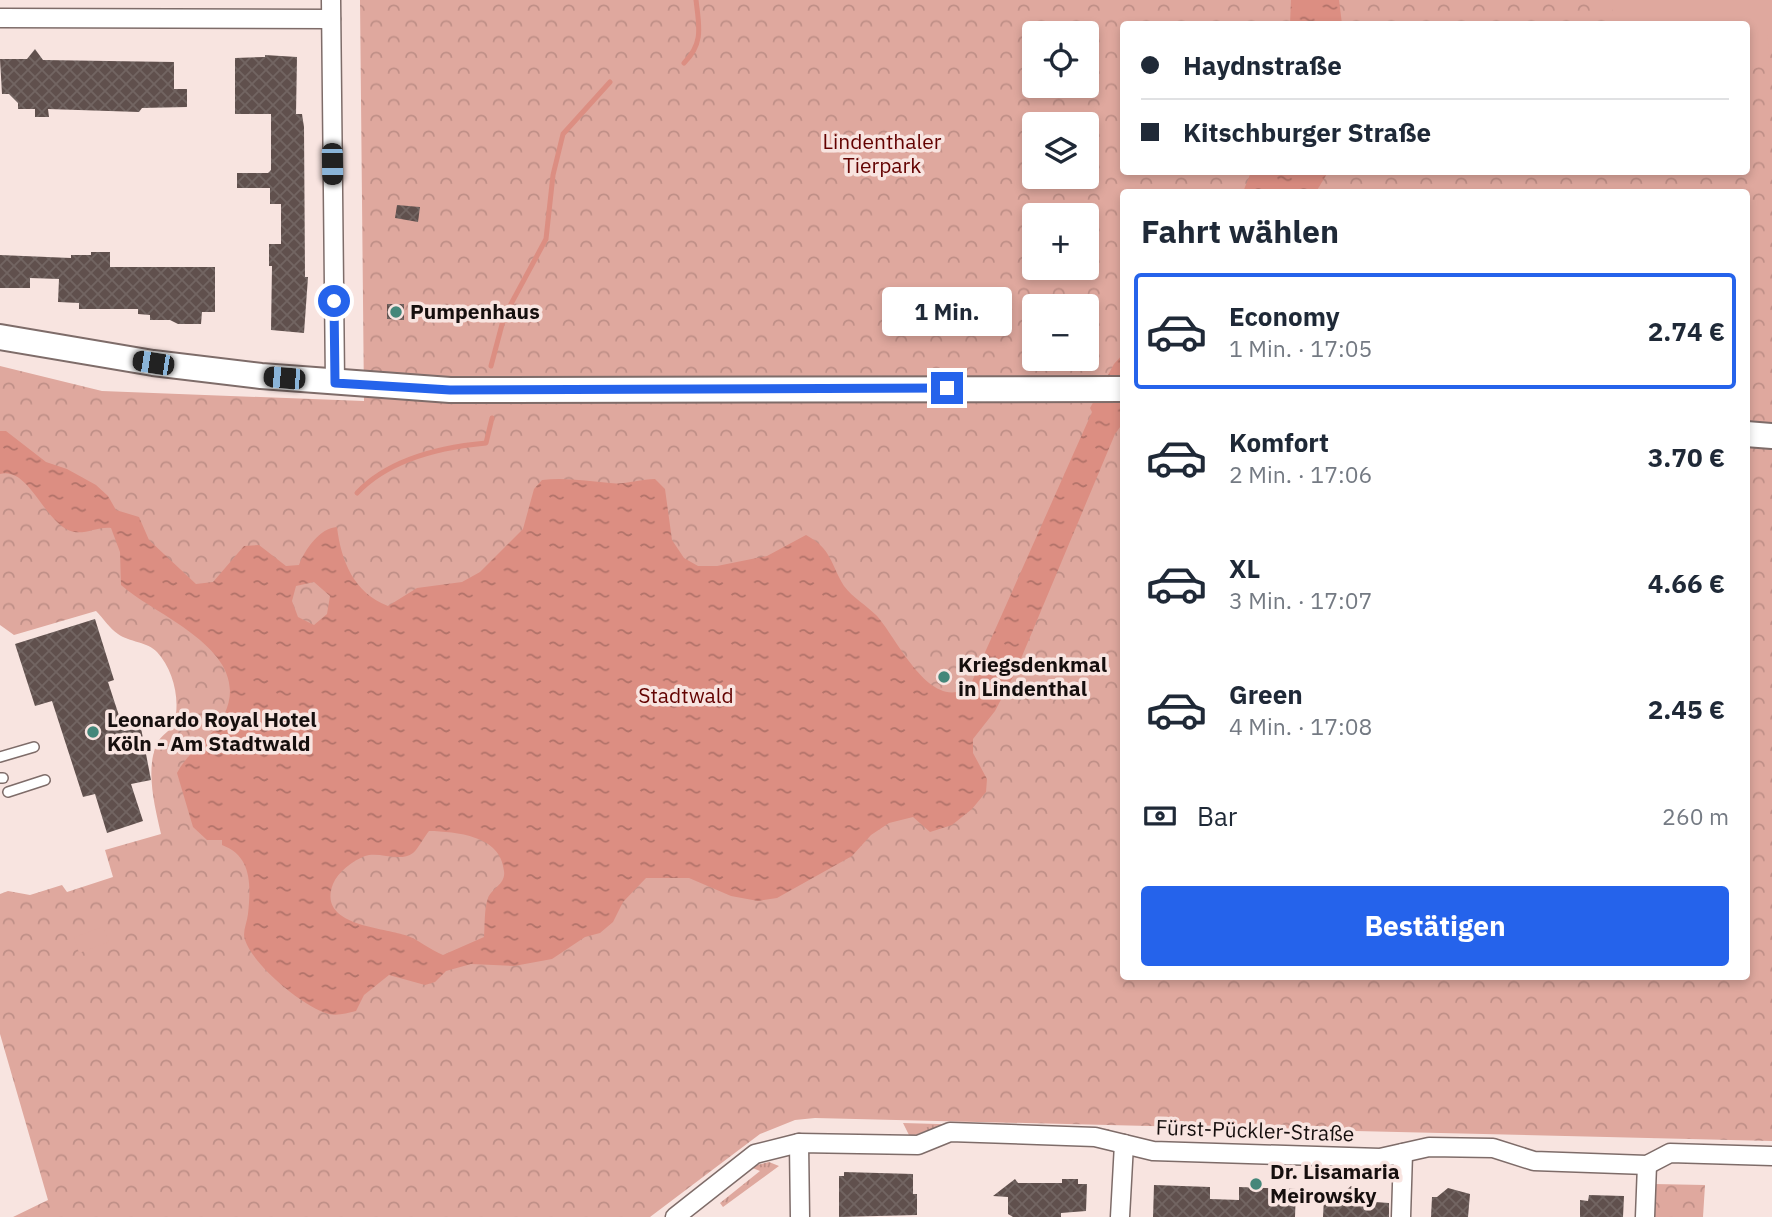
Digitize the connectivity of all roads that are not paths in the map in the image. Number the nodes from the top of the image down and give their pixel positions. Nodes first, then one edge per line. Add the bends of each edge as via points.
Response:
1 (331, 0) edge
2 (0, 18) edge
3 (331, 19) junction
4 (0, 337) edge
5 (335, 383) junction
6 (1120, 389) edge
7 (1750, 434) edge
8 (1772, 436) edge
9 (34, 747) dead end
10 (0, 757) edge
11 (45, 780) dead end
12 (8, 792) dead end
13 (799, 1143) junction
14 (1124, 1144) junction
15 (1403, 1153) junction
16 (1772, 1156) edge
17 (1647, 1165) junction
18 (675, 1217) edge
19 (800, 1217) edge
20 (1120, 1217) edge
21 (1401, 1217) edge
22 (1645, 1217) edge

1 - 3 street
2 - 3 street
3 - 5 street
4 - 5 street via 153,363
5 - 6 street via 450,390
7 - 8 street
9 - 10 lane
11 - 12 lane
13 - 14 street, Fürst-Pückler-Straße via 918,1145 950,1132 1095,1137
13 - 18 street, Fürst-Pückler-Straße via 755,1154
13 - 19 street
14 - 15 street, Fürst-Pückler-Straße via 1166,1152 1380,1158
14 - 20 street
15 - 17 street, Fürst-Pückler-Straße via 1429,1147 1493,1148 1534,1161
15 - 21 street
16 - 17 street, Fürst-Pückler-Straße via 1670,1153
17 - 22 street

